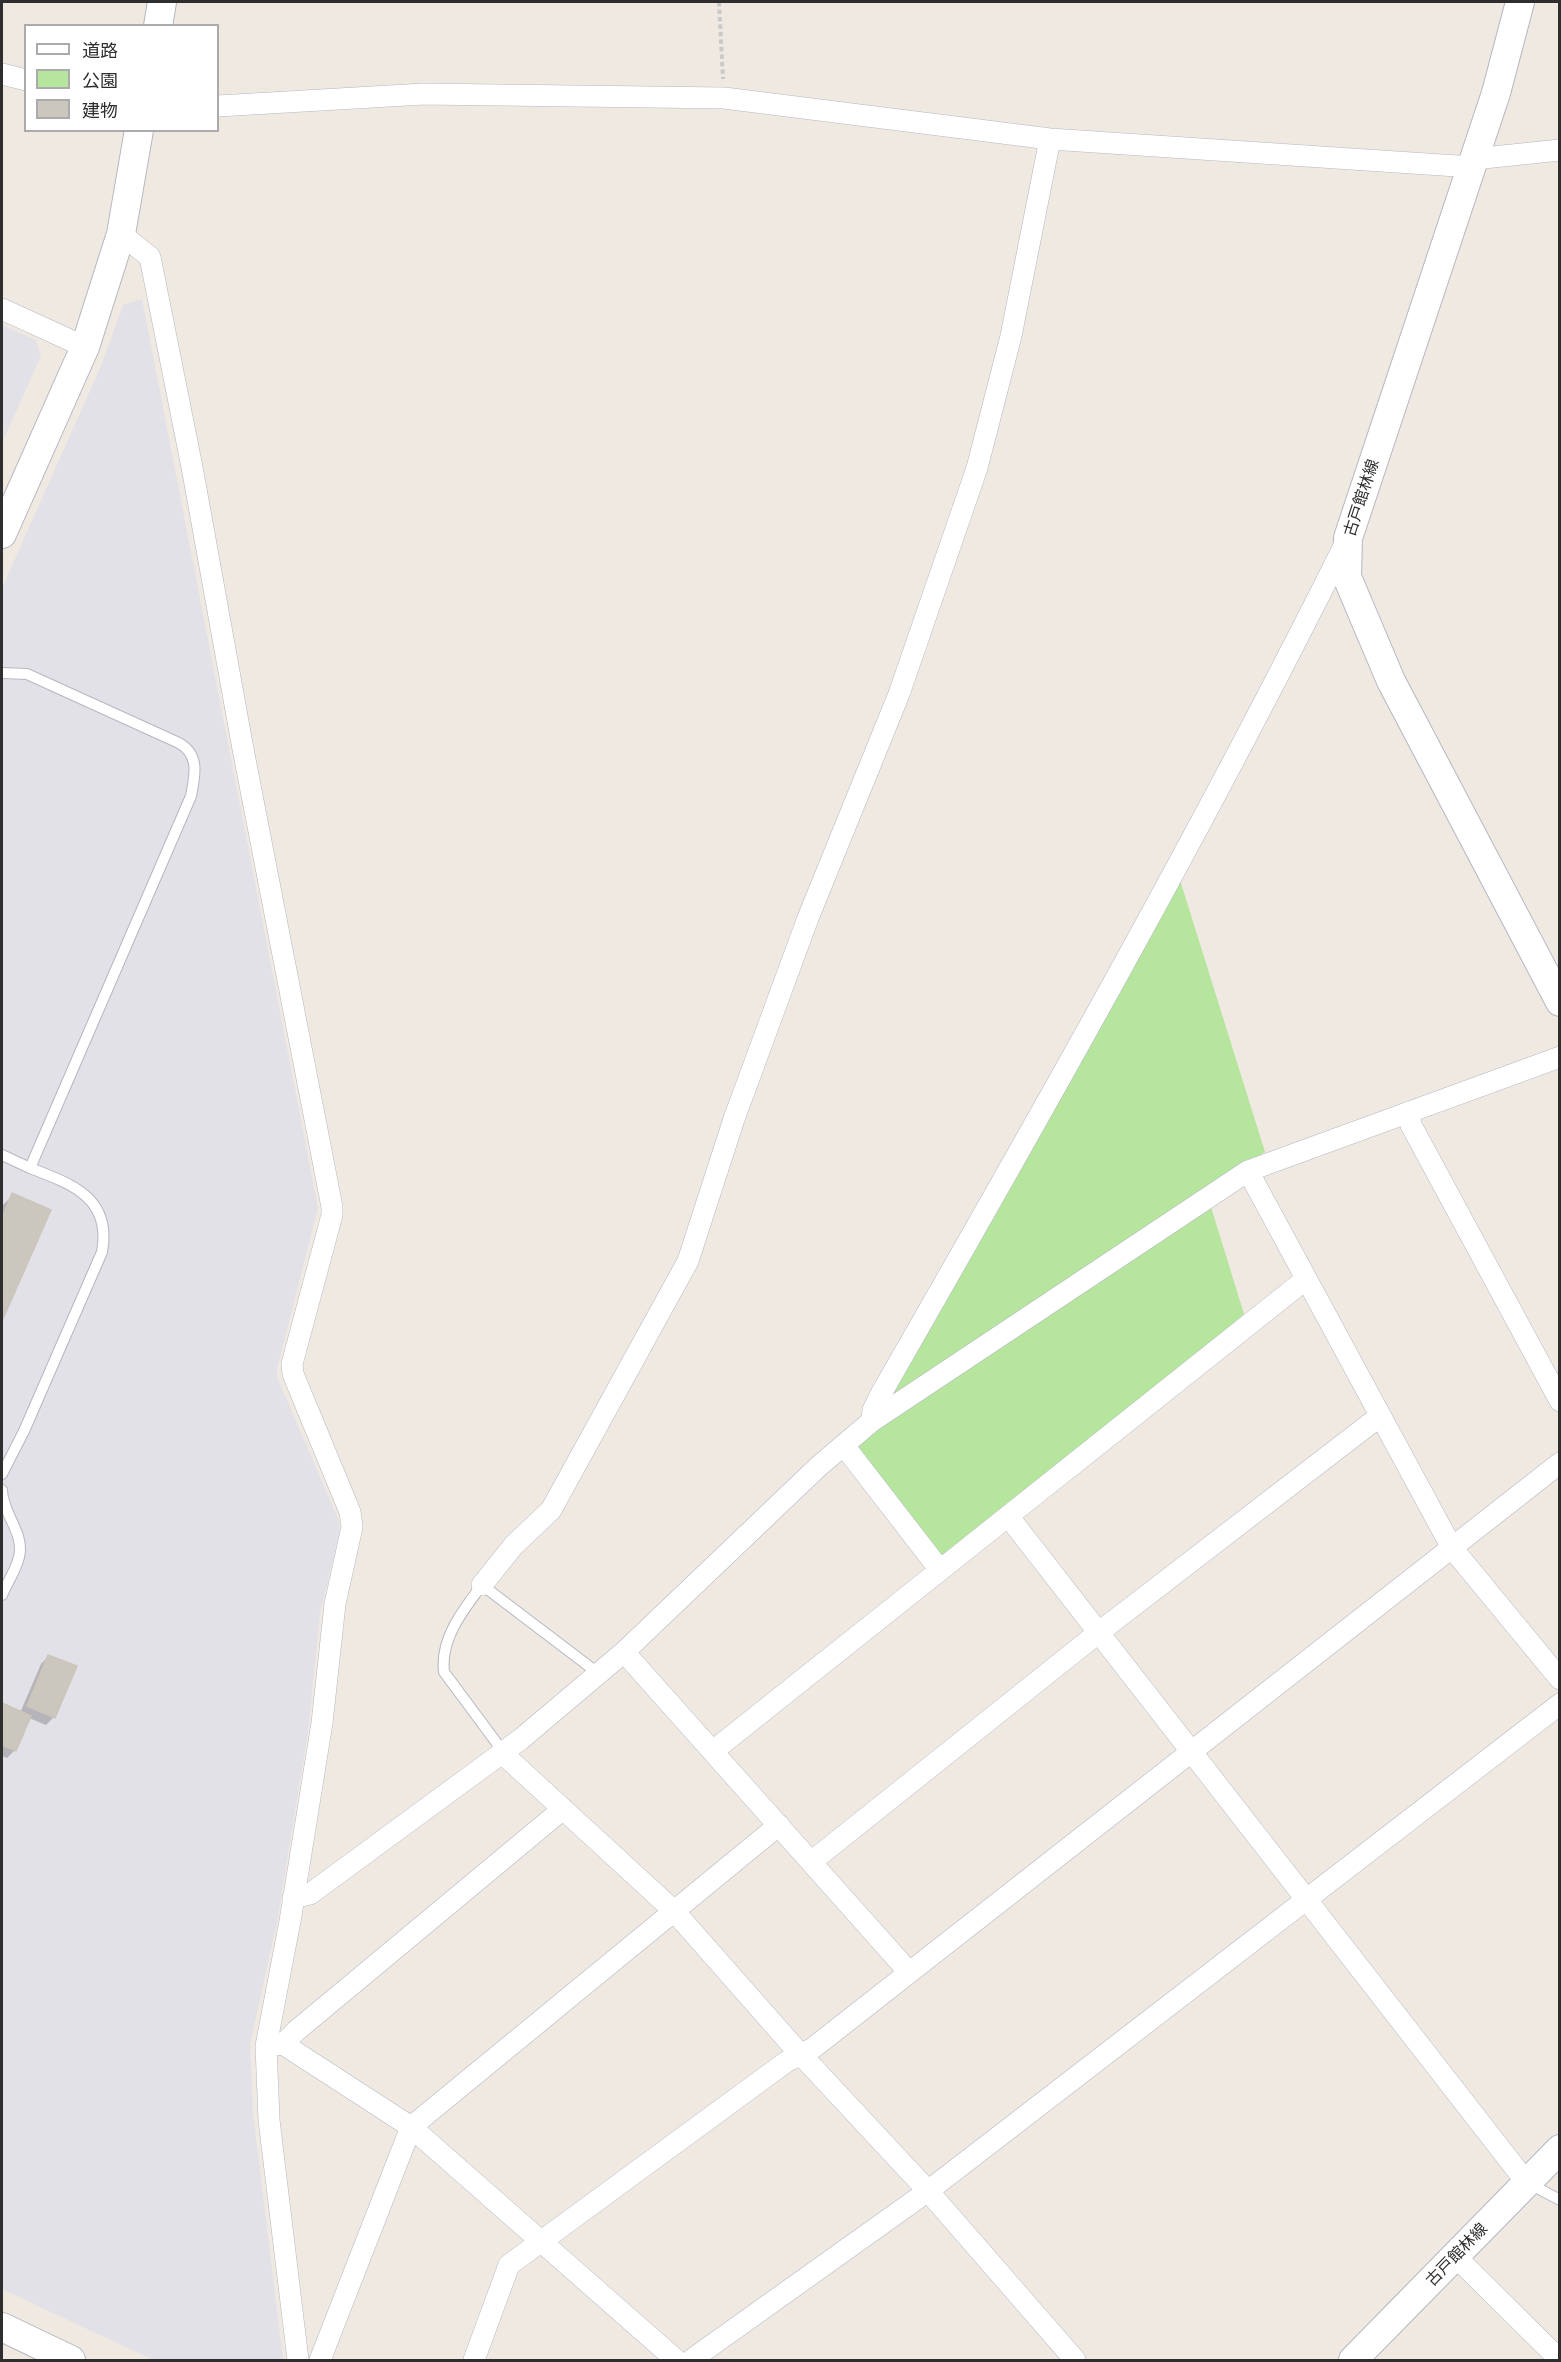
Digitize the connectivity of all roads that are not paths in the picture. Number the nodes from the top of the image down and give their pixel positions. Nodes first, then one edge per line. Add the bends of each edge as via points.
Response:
1 (162, 2) edge
2 (1520, 2) edge
3 (158, 24) edge
4 (2, 74) edge
5 (24, 80) edge
6 (219, 106) edge
7 (139, 132) edge
8 (1050, 139) junction
9 (1560, 150) edge
10 (1473, 163) junction
11 (121, 234) junction
12 (2, 309) edge
13 (85, 347) junction
14 (2, 534) edge
15 (1348, 538) junction
16 (2, 673) edge
17 (1560, 1002) edge
18 (1560, 1057) edge
19 (1409, 1112) junction
20 (2, 1155) edge
21 (30, 1168) junction
22 (1248, 1171) junction
23 (1306, 1279) junction
24 (1560, 1401) edge
25 (1380, 1416) junction
26 (872, 1421) junction
27 (845, 1447) junction
28 (1560, 1463) edge
29 (2, 1474) edge
30 (2, 1490) edge
31 (1008, 1516) junction
32 (1452, 1548) junction
33 (940, 1570) junction
34 (482, 1585) junction
35 (2, 1595) edge
36 (1098, 1632) junction
37 (624, 1652) junction
38 (596, 1674) junction
39 (1560, 1679) edge
40 (1560, 1704) edge
41 (713, 1751) junction
42 (1192, 1752) junction
43 (502, 1753) junction
44 (563, 1809) junction
45 (779, 1826) junction
46 (811, 1862) junction
47 (293, 1898) junction
48 (1306, 1898) junction
49 (674, 1911) junction
50 (908, 1971) junction
51 (275, 2045) junction
52 (802, 2054) junction
53 (411, 2127) junction
54 (1560, 2149) edge
55 (1527, 2183) junction
56 (928, 2191) junction
57 (1560, 2200) edge
58 (541, 2241) junction
59 (1456, 2257) junction
60 (2, 2327) edge
61 (1560, 2360) edge
62 (71, 2361) edge
63 (298, 2361) edge
64 (320, 2361) edge
65 (474, 2361) edge
66 (676, 2361) edge
67 (691, 2361) edge
68 (1075, 2361) edge
69 (1353, 2361) edge

1 - 3 main road
2 - 10 main road, 古戸館林線
4 - 5 street
6 - 8 street via 424,94 724,98
7 - 11 main road
8 - 10 street
8 - 34 street via 1008,346 977,468 899,694 842,831 734,1119 688,1261 551,1510 514,1545
9 - 10 street
10 - 15 main road, 古戸館林線
11 - 13 main road
11 - 47 street via 150,257 333,1215 292,1364 353,1520 334,1604 322,1723
12 - 13 street
13 - 14 main road
15 - 17 main road, 古戸館林線 via 1347,577 1391,681
15 - 26 street via 1175,873 882,1392
16 - 21 lane via 27,674 179,743 195,758 190,796
18 - 19 street
19 - 22 street
19 - 24 street via 1411,1125
20 - 21 lane
21 - 29 lane via 62,1180 90,1198 102,1218 105,1235 98,1262
22 - 23 street
22 - 26 street
23 - 25 street
23 - 31 street
25 - 32 street
25 - 36 street
26 - 27 street
27 - 33 street
27 - 37 street via 819,1466
28 - 32 street
30 - 35 lane via 2,1502 20,1540 19,1557
31 - 33 street
31 - 36 street
32 - 39 street
32 - 42 street
33 - 41 street
34 - 38 lane
34 - 43 lane via 455,1624 443,1664 444,1672
36 - 42 street
36 - 46 street
37 - 38 street
37 - 41 street
38 - 43 street
40 - 48 street
41 - 45 street
42 - 48 street
42 - 50 street
43 - 44 street
43 - 47 street via 310,1894
44 - 49 street
44 - 51 street
45 - 46 street
45 - 49 street
46 - 50 street
47 - 51 street
48 - 55 street
48 - 56 street
49 - 52 street
49 - 53 street
50 - 52 street
51 - 53 street
51 - 63 street via 269,2120
52 - 56 street
52 - 58 street
53 - 58 street
53 - 64 street
54 - 55 main road, 古戸館林線
55 - 57 lane
55 - 59 main road, 古戸館林線
56 - 67 street
56 - 68 street
58 - 65 street via 509,2265
58 - 66 street
59 - 61 street
59 - 69 main road, 古戸館林線
60 - 62 main road

